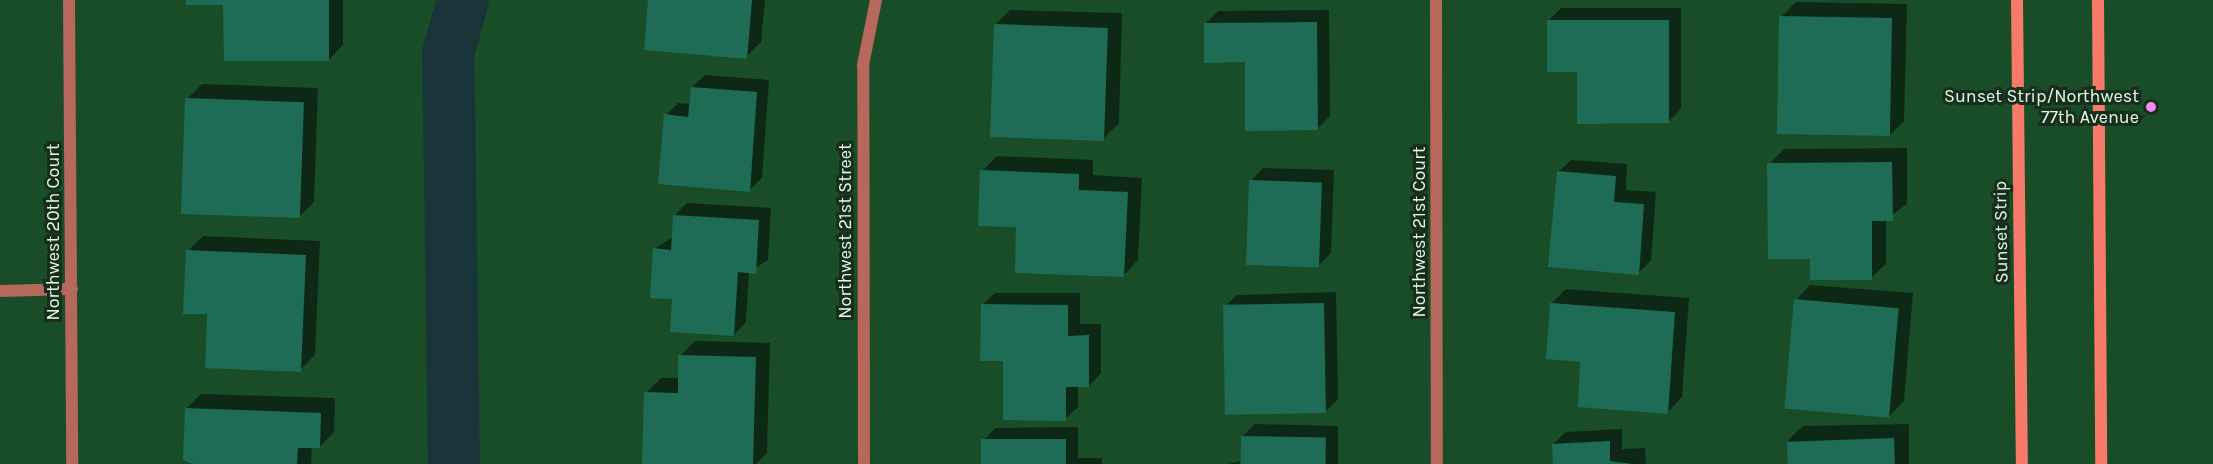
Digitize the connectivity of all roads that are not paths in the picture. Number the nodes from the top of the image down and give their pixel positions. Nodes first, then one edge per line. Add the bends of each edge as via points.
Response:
1 (69, 0) edge
2 (876, 0) edge
3 (1436, 0) edge
4 (2017, 0) edge
5 (2098, 0) edge
6 (72, 289) junction
7 (0, 291) edge
8 (72, 464) edge
9 (864, 464) edge
10 (1437, 464) edge
11 (2022, 464) edge
12 (2101, 464) edge

1 - 6 street, Northwest 20th Court
2 - 9 street, Northwest 21st Street via 863,65
3 - 10 street, Northwest 21st Court
4 - 11 street, Sunset Strip
5 - 12 street
6 - 7 street
6 - 8 street, Northwest 20th Court

